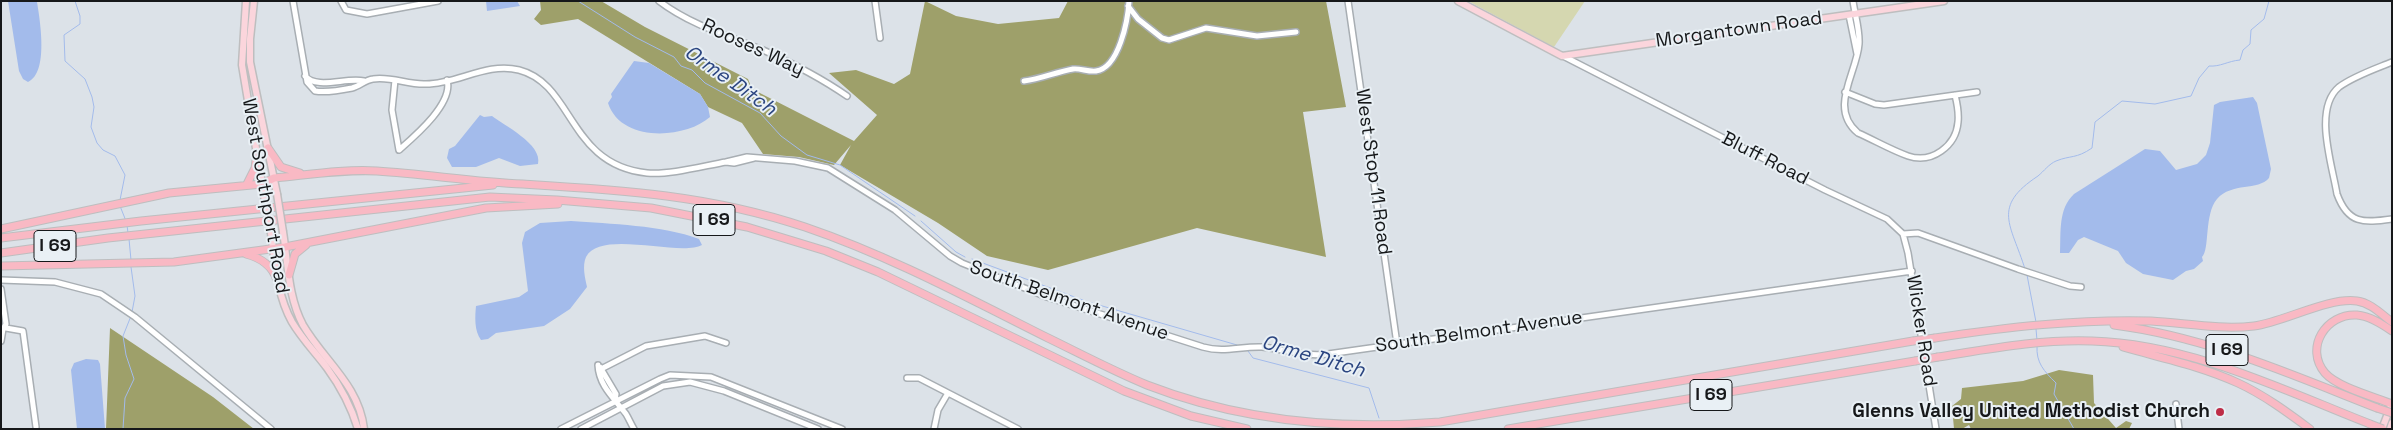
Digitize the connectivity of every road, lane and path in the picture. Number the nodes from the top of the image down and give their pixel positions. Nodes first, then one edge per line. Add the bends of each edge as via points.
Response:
1 (246, 1) edge
2 (254, 1) edge
3 (293, 1) edge
4 (341, 1) edge
5 (438, 1) edge
6 (659, 1) edge
7 (875, 1) edge
8 (1348, 1) edge
9 (1458, 1) edge
10 (1853, 1) edge
11 (1944, 1) edge
12 (1129, 4) edge
13 (1912, 4) edge
14 (1852, 14) junction
15 (1296, 32) dead end
16 (880, 38) dead end
17 (1562, 56) junction
18 (2392, 62) edge
19 (305, 76) junction
20 (395, 80) junction
21 (447, 80) junction
22 (364, 81) junction
23 (1024, 81) dead end
24 (1844, 92) junction
25 (1977, 92) dead end
26 (1955, 95) junction
27 (847, 96) dead end
28 (268, 148) junction
29 (257, 154) junction
30 (313, 175) junction
31 (274, 178) junction
32 (247, 184) junction
33 (262, 184) junction
34 (520, 184) junction
35 (590, 203) junction
36 (2392, 219) edge
37 (1, 229) edge
38 (1903, 234) junction
39 (1, 238) edge
40 (315, 241) junction
41 (285, 247) junction
42 (273, 249) junction
43 (1, 253) edge
44 (236, 253) junction
45 (1, 266) edge
46 (1912, 271) junction
47 (289, 276) junction
48 (1, 280) edge
49 (277, 280) junction
50 (2081, 287) dead end
51 (1, 289) edge
52 (2068, 322) junction
53 (2392, 322) edge
54 (3, 329) edge
55 (2392, 331) edge
56 (1, 341) edge
57 (726, 342) dead end
58 (2103, 342) junction
59 (1397, 344) junction
60 (907, 378) dead end
61 (948, 393) junction
62 (615, 401) junction
63 (2176, 404) dead end
64 (2392, 404) edge
65 (620, 408) junction
66 (2392, 414) edge
67 (2392, 423) edge
68 (37, 428) edge
69 (271, 429) edge
70 (358, 429) edge
71 (364, 429) edge
72 (561, 429) edge
73 (581, 429) edge
74 (634, 429) edge
75 (818, 429) edge
76 (842, 429) edge
77 (934, 429) edge
78 (1018, 429) edge
79 (1247, 429) edge
80 (1508, 429) edge
81 (1936, 429) edge
82 (2179, 429) edge
83 (2310, 429) edge
84 (2382, 429) edge
85 (2390, 429) edge

1 - 29 main road, West Southport Road via 242,65
2 - 28 main road, West Southport Road via 250,62
3 - 19 street
4 - 5 street via 346,10 367,14
6 - 27 street, Rooses Way via 712,30 765,51 827,82
7 - 16 street
8 - 59 street, West Stop 11 Road
9 - 17 main road, Bluff Road
10 - 14 street
11 - 13 main road, Morgantown Road
12 - 15 street via 1138,19 1169,40 1206,28 1257,36
12 - 23 street via 1122,39 1102,68 1096,71 1075,69
13 - 14 main road, Morgantown Road
14 - 17 main road, Morgantown Road
14 - 24 street via 1859,43
17 - 38 street, Bluff Road via 1887,219
18 - 36 street via 2340,86 2330,98 2325,113 2337,194 2342,205 2349,215 2360,221
19 - 22 street via 317,83 353,78
19 - 22 street via 309,88 318,92 354,87
20 - 21 street, South Belmont Avenue via 427,84
20 - 21 street via 392,110 400,150 448,94
20 - 22 street, South Belmont Avenue
21 - 59 street, South Belmont Avenue via 502,68 538,78 549,87 592,148 610,161 632,169 656,172 734,164 754,158 787,160 835,171 878,198 962,263 1047,297 1194,344 1220,350 1262,348 1312,355
24 - 26 street via 1884,105
24 - 26 street via 1848,122 1858,133 1908,156 1920,158 1933,156 1948,146 1956,132
25 - 26 street
28 - 30 highway via 282,166
28 - 31 main road, West Southport Road
29 - 32 highway via 256,168
29 - 33 main road, West Southport Road
30 - 31 highway
30 - 34 highway via 374,171
31 - 33 highway
31 - 41 main road, West Southport Road, bridge
32 - 33 highway
32 - 37 highway via 169,193
33 - 42 main road, West Southport Road, bridge
34 - 39 highway, I 69 via 438,189
34 - 52 highway, I 69, bridge via 648,192 738,209 804,227 894,262 1138,381 1219,408 1293,422 1360,426 1425,424 1913,341
35 - 40 highway via 486,208
35 - 43 highway, I 69 via 490,197 108,238
35 - 79 highway, I 69 via 651,208 703,217 826,251 878,272 1124,391 1191,416
38 - 46 street, Wicker Road
38 - 50 street via 1918,233 2018,269
40 - 41 highway
40 - 47 highway via 295,254
41 - 42 highway
41 - 47 main road, West Southport Road
42 - 44 highway
42 - 49 main road, West Southport Road
44 - 45 highway via 147,264
44 - 49 highway via 264,262
46 - 59 street, South Belmont Avenue
46 - 81 street, Wicker Road
47 - 71 main road, West Southport Road via 293,301 304,325 355,396
48 - 69 street via 71,284 112,300
49 - 70 main road, West Southport Road via 291,320 342,390
51 - 54 street
52 - 53 highway via 2150,321 2254,326 2348,301 2368,304
52 - 66 highway, I 69, bridge via 2128,327 2185,337 2246,357
54 - 56 street
54 - 68 street via 23,331
55 - 64 highway via 2365,316 2347,315 2330,322 2323,329 2317,349 2318,358 2332,379
57 - 62 street via 705,336 640,347 600,367 616,394
58 - 80 highway, I 69, bridge via 2016,345
58 - 83 highway via 2179,361 2239,384
58 - 84 highway, I 69, bridge via 2144,346 2199,359
60 - 61 street via 919,378
61 - 77 street via 938,410
61 - 78 street
62 - 65 street
62 - 72 street
62 - 76 street via 670,375 711,377
63 - 82 street
64 - 84 main road
65 - 73 street
65 - 74 street
65 - 75 street via 663,386 690,382 724,391
67 - 85 main road

